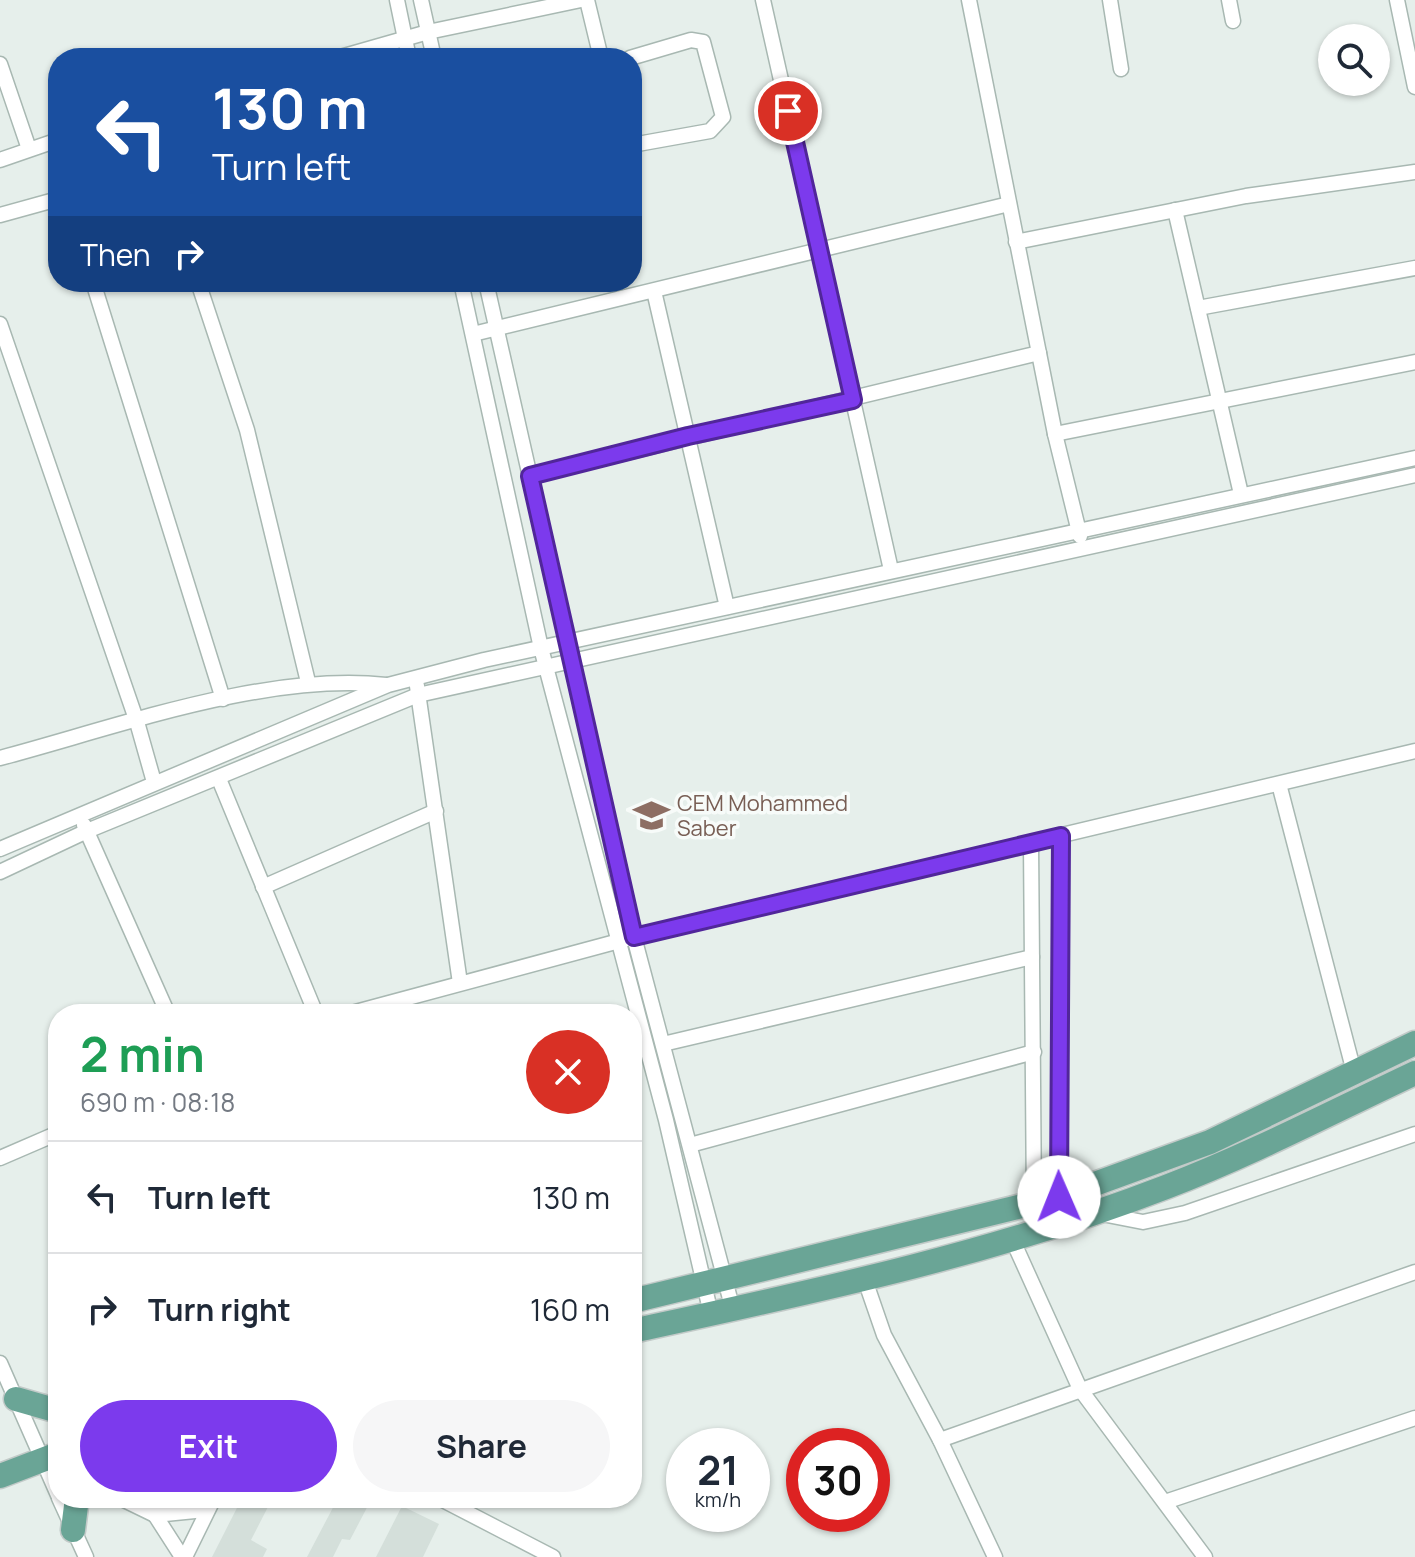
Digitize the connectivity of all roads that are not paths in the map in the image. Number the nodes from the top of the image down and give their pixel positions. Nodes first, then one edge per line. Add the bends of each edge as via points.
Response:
1 (397, 0) edge
2 (421, 0) edge
3 (584, 0) edge
4 (763, 0) edge
5 (969, 0) edge
6 (1110, 0) edge
7 (1229, 0) edge
8 (1397, 0) edge
9 (1233, 21) dead end
10 (428, 32) junction
11 (405, 38) junction
12 (385, 48) edge
13 (407, 48) edge
14 (432, 48) edge
15 (598, 48) edge
16 (642, 54) edge
17 (0, 64) edge
18 (1121, 69) dead end
19 (1415, 87) edge
20 (48, 143) edge
21 (642, 143) edge
22 (29, 149) junction
23 (0, 160) edge
24 (1415, 172) edge
25 (48, 202) edge
26 (1009, 204) junction
27 (1175, 210) junction
28 (0, 215) edge
29 (1016, 242) junction
30 (820, 251) junction
31 (1415, 268) edge
32 (654, 291) junction
33 (96, 292) edge
34 (201, 292) edge
35 (463, 292) edge
36 (488, 292) edge
37 (1198, 308) junction
38 (0, 324) edge
39 (497, 329) junction
40 (473, 334) junction
41 (1039, 353) junction
42 (1415, 362) edge
43 (853, 400) junction
44 (1221, 403) junction
45 (1055, 434) junction
46 (688, 436) junction
47 (1415, 458) edge
48 (1415, 475) edge
49 (530, 476) junction
50 (1241, 494) junction
51 (1078, 530) junction
52 (1083, 547) junction
53 (891, 570) junction
54 (746, 603) junction
55 (727, 607) junction
56 (751, 620) junction
57 (567, 642) junction
58 (541, 648) junction
59 (572, 661) junction
60 (546, 667) junction
61 (415, 678) junction
62 (308, 682) junction
63 (388, 685) junction
64 (418, 695) junction
65 (223, 699) junction
66 (137, 722) junction
67 (1415, 751) edge
68 (0, 758) edge
69 (219, 779) junction
70 (154, 782) junction
71 (1279, 784) junction
72 (436, 811) junction
73 (79, 813) junction
74 (87, 831) junction
75 (1061, 836) junction
76 (1031, 843) junction
77 (0, 849) edge
78 (0, 872) edge
79 (263, 887) junction
80 (634, 937) junction
81 (618, 942) junction
82 (1032, 957) junction
83 (460, 983) junction
84 (1059, 998) junction
85 (1033, 1000) junction
86 (164, 1004) edge
87 (312, 1004) edge
88 (384, 1004) edge
89 (635, 1004) edge
90 (642, 1031) edge
91 (1415, 1043) edge
92 (663, 1044) junction
93 (1034, 1052) junction
94 (1354, 1072) junction
95 (1415, 1073) edge
96 (1415, 1134) edge
97 (48, 1137) edge
98 (690, 1145) junction
99 (0, 1158) edge
100 (1059, 1197) junction
101 (1034, 1205) junction
102 (1095, 1213) junction
103 (1013, 1241) junction
104 (1415, 1272) edge
105 (865, 1280) junction
106 (716, 1283) junction
107 (642, 1299) edge
108 (722, 1312) junction
109 (642, 1329) edge
110 (0, 1363) edge
111 (1080, 1389) junction
112 (16, 1399) junction
113 (48, 1408) edge
114 (1415, 1418) edge
115 (940, 1440) junction
116 (48, 1445) edge
117 (48, 1453) edge
118 (0, 1476) edge
119 (1165, 1502) junction
120 (64, 1508) edge
121 (76, 1508) edge
122 (141, 1508) edge
123 (190, 1508) edge
124 (208, 1508) edge
125 (458, 1508) edge
126 (155, 1515) junction
127 (73, 1530) junction
128 (86, 1557) edge
129 (184, 1557) edge
130 (553, 1557) edge
131 (995, 1557) edge
132 (1205, 1557) edge

1 - 11 street
2 - 10 street
3 - 10 street
3 - 15 street
4 - 30 street
5 - 26 street
6 - 18 street
7 - 9 street
8 - 19 street
10 - 11 street
10 - 14 street
11 - 12 street
11 - 13 street
16 - 21 street via 691,40 703,42 723,117 710,131
17 - 22 street
20 - 22 street
22 - 23 street
24 - 27 street
25 - 28 street
26 - 29 street
26 - 30 street
27 - 29 street
27 - 37 street
29 - 41 street
30 - 32 street
30 - 43 street
31 - 37 street
32 - 39 street
32 - 46 street
33 - 65 street
34 - 62 street via 247,430
35 - 40 street
36 - 39 street
37 - 44 street
38 - 66 street
39 - 40 street
39 - 49 street
40 - 58 street
41 - 43 street
41 - 45 street
42 - 44 street
43 - 46 street
43 - 53 street
44 - 45 street
44 - 50 street
45 - 51 street
46 - 49 street
46 - 55 street
47 - 50 street
48 - 52 street
49 - 57 street
50 - 51 street
51 - 52 street
51 - 53 street
52 - 56 street
53 - 54 street
54 - 55 street
54 - 56 street
55 - 57 street
56 - 59 street
57 - 58 street
57 - 59 street
58 - 60 street
58 - 61 street
59 - 60 street
59 - 80 street
60 - 64 street
60 - 81 street
61 - 63 street
61 - 64 street
62 - 63 street
62 - 65 street
63 - 70 street
64 - 69 street
64 - 72 street
65 - 66 street
66 - 68 street
66 - 70 street
67 - 71 street
69 - 74 street
69 - 79 street
70 - 73 street
71 - 75 street
71 - 94 street
72 - 79 street
72 - 83 street
73 - 74 street
73 - 77 street
74 - 78 street
74 - 86 street
75 - 76 street
75 - 84 street
76 - 80 street
76 - 82 street
79 - 87 street
80 - 81 street
80 - 92 street
81 - 83 street
81 - 89 street
82 - 85 street
82 - 92 street
83 - 88 street
84 - 85 street
84 - 100 street
85 - 93 street
90 - 106 street
91 - 94 main road
92 - 98 street
93 - 98 street
93 - 101 street
94 - 100 main road via 1210,1142
95 - 102 main road via 1232,1161
96 - 102 street via 1185,1213 1143,1222
97 - 99 street
98 - 106 street
100 - 101 main road
101 - 106 main road
102 - 103 main road
103 - 105 main road
103 - 111 street
104 - 111 street
105 - 108 main road
105 - 115 street via 884,1335
106 - 107 main road
106 - 108 street
106 - 108 street
108 - 109 main road
110 - 112 street
111 - 115 street
111 - 119 street
112 - 113 main road
112 - 116 street
114 - 119 street
115 - 131 street
117 - 118 main road
119 - 132 street
120 - 127 street
121 - 127 main road
122 - 126 street
123 - 126 street
124 - 129 street
125 - 130 street
126 - 129 street
127 - 128 street

